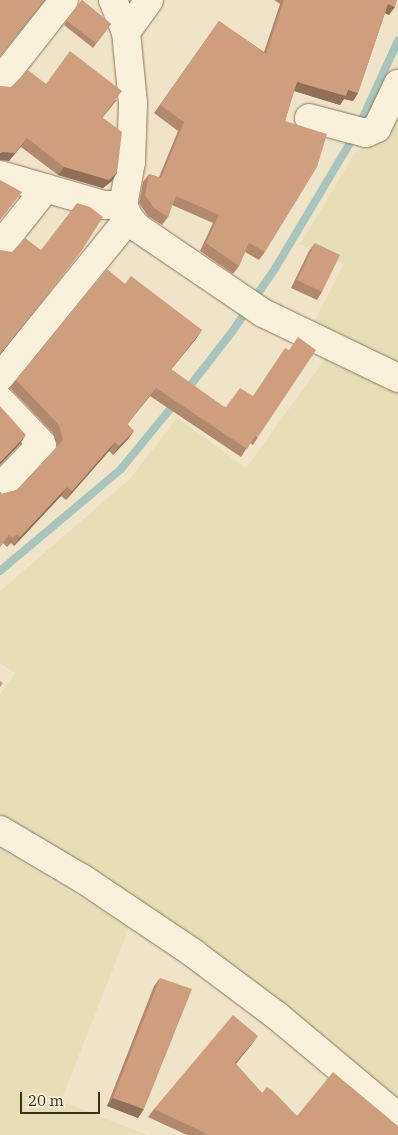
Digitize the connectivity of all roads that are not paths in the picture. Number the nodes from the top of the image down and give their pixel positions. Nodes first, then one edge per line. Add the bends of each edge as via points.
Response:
1 (64, 0) edge
2 (113, 0) edge
3 (149, 0) edge
4 (126, 32) junction
5 (0, 81) edge
6 (398, 84) edge
7 (309, 118) dead end
8 (0, 175) edge
9 (46, 188) junction
10 (126, 212) junction
11 (0, 246) edge
12 (0, 377) edge
13 (398, 378) edge
14 (0, 400) edge
15 (0, 487) edge
16 (0, 830) edge
17 (398, 1117) edge

1 - 5 street
2 - 4 street
3 - 4 street
4 - 10 street via 133,104 132,162
6 - 7 street via 377,128 356,130
8 - 9 street
9 - 10 street
9 - 11 street
10 - 12 street
10 - 13 street via 237,298
14 - 15 street via 42,444
16 - 17 street via 83,879 193,953 276,1015

